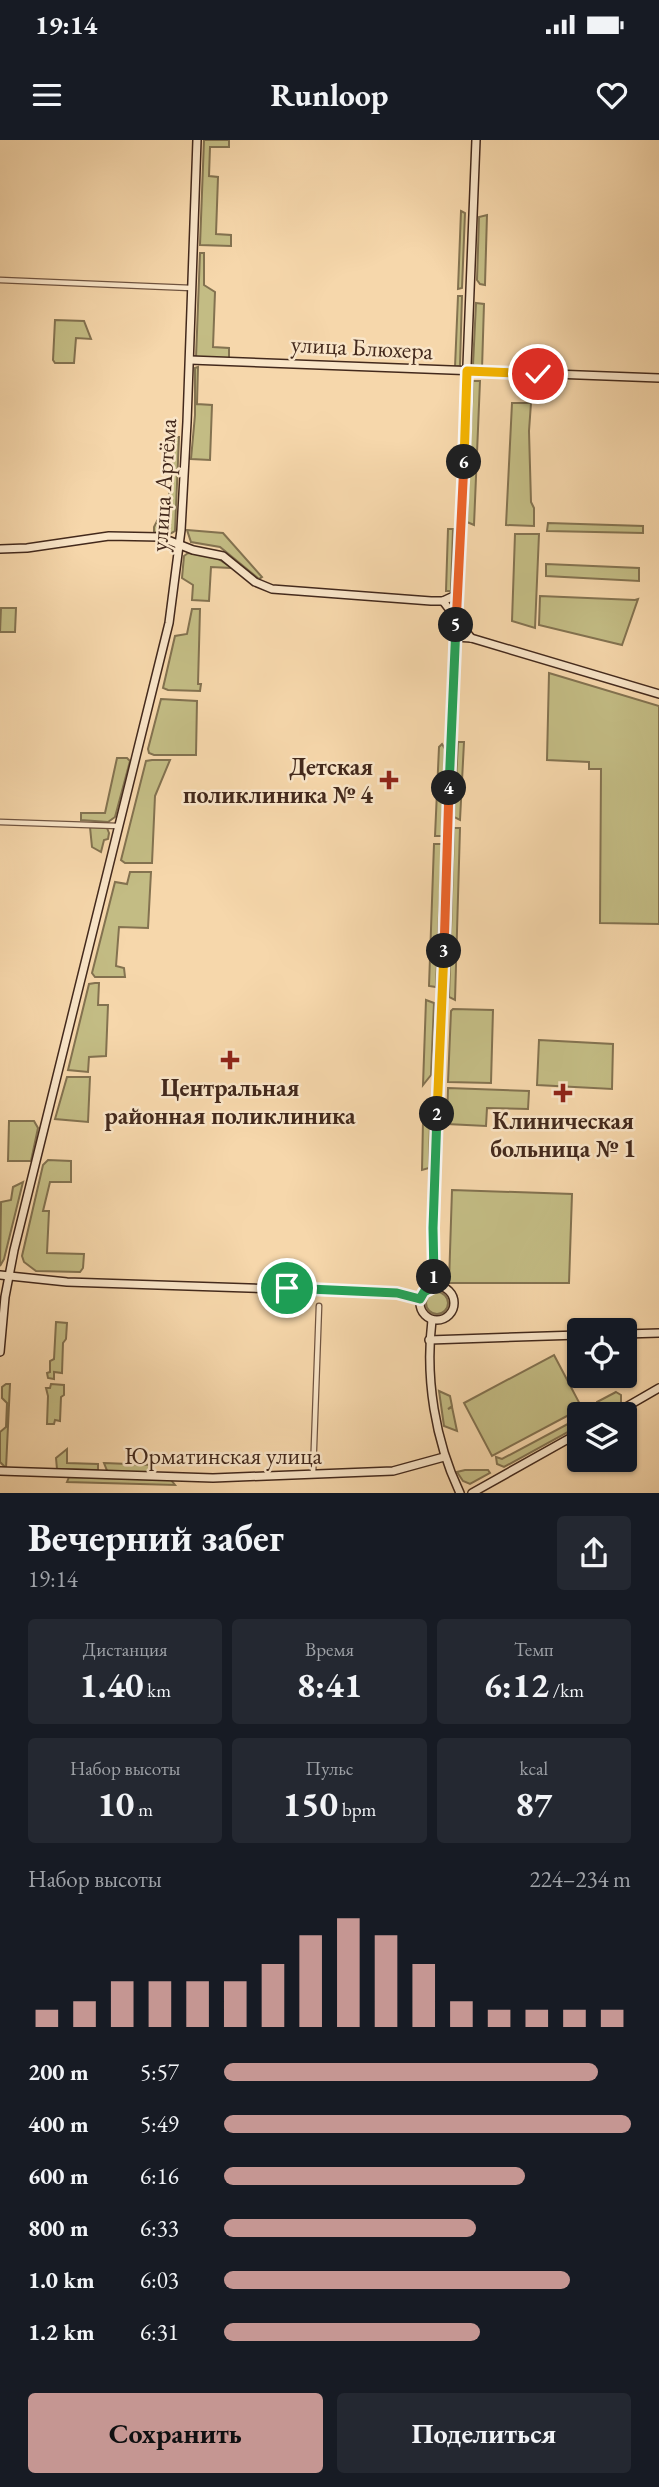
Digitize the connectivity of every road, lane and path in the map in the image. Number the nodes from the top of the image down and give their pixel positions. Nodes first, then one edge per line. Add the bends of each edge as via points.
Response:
1 (197, 140) edge
2 (476, 140) edge
3 (0, 280) edge
4 (191, 288) junction
5 (190, 360) junction
6 (467, 371) junction
7 (659, 378) edge
8 (179, 544) junction
9 (0, 549) edge
10 (458, 594) junction
11 (443, 601) junction
12 (457, 617) junction
13 (456, 637) junction
14 (471, 638) junction
15 (659, 694) edge
16 (0, 821) edge
17 (118, 826) junction
18 (4, 1275) edge
19 (435, 1286) junction
20 (420, 1299) junction
21 (319, 1306) dead end
22 (432, 1320) junction
23 (659, 1333) edge
24 (637, 1334) edge
25 (567, 1335) edge
26 (429, 1340) junction
27 (0, 1352) edge
28 (659, 1388) edge
29 (635, 1402) edge
30 (567, 1440) edge
31 (444, 1457) junction
32 (0, 1471) edge
33 (313, 1474) junction
34 (460, 1493) edge
35 (472, 1493) edge

1 - 4 main road, улица Артёма
2 - 6 main road
3 - 4 street
4 - 5 main road, улица Артёма
5 - 6 main road, улица Блюхера
5 - 8 main road, улица Артёма
6 - 7 main road, улица Блюхера
6 - 10 main road
8 - 9 main road via 160,537 109,536
8 - 11 main road via 223,556 263,587
8 - 17 main road, улица Артёма via 167,633
10 - 11 main road
10 - 12 main road
11 - 12 main road
12 - 13 main road
12 - 14 main road
13 - 14 main road
13 - 19 main road via 433,1228
14 - 15 main road
16 - 17 street
17 - 18 main road, улица Артёма
18 - 20 main road via 47,1281 397,1293
18 - 27 main road, улица Артёма
19 - 20 main road
19 - 22 main road via 448,1290 454,1303 448,1317
20 - 22 main road via 422,1312
21 - 33 street
22 - 26 main road
23 - 24 main road
25 - 26 main road
26 - 31 main road via 433,1399
28 - 29 main road
30 - 35 main road
31 - 33 main road, Юрматинская улица via 393,1471
31 - 34 main road
32 - 33 main road, Юрматинская улица via 213,1478

